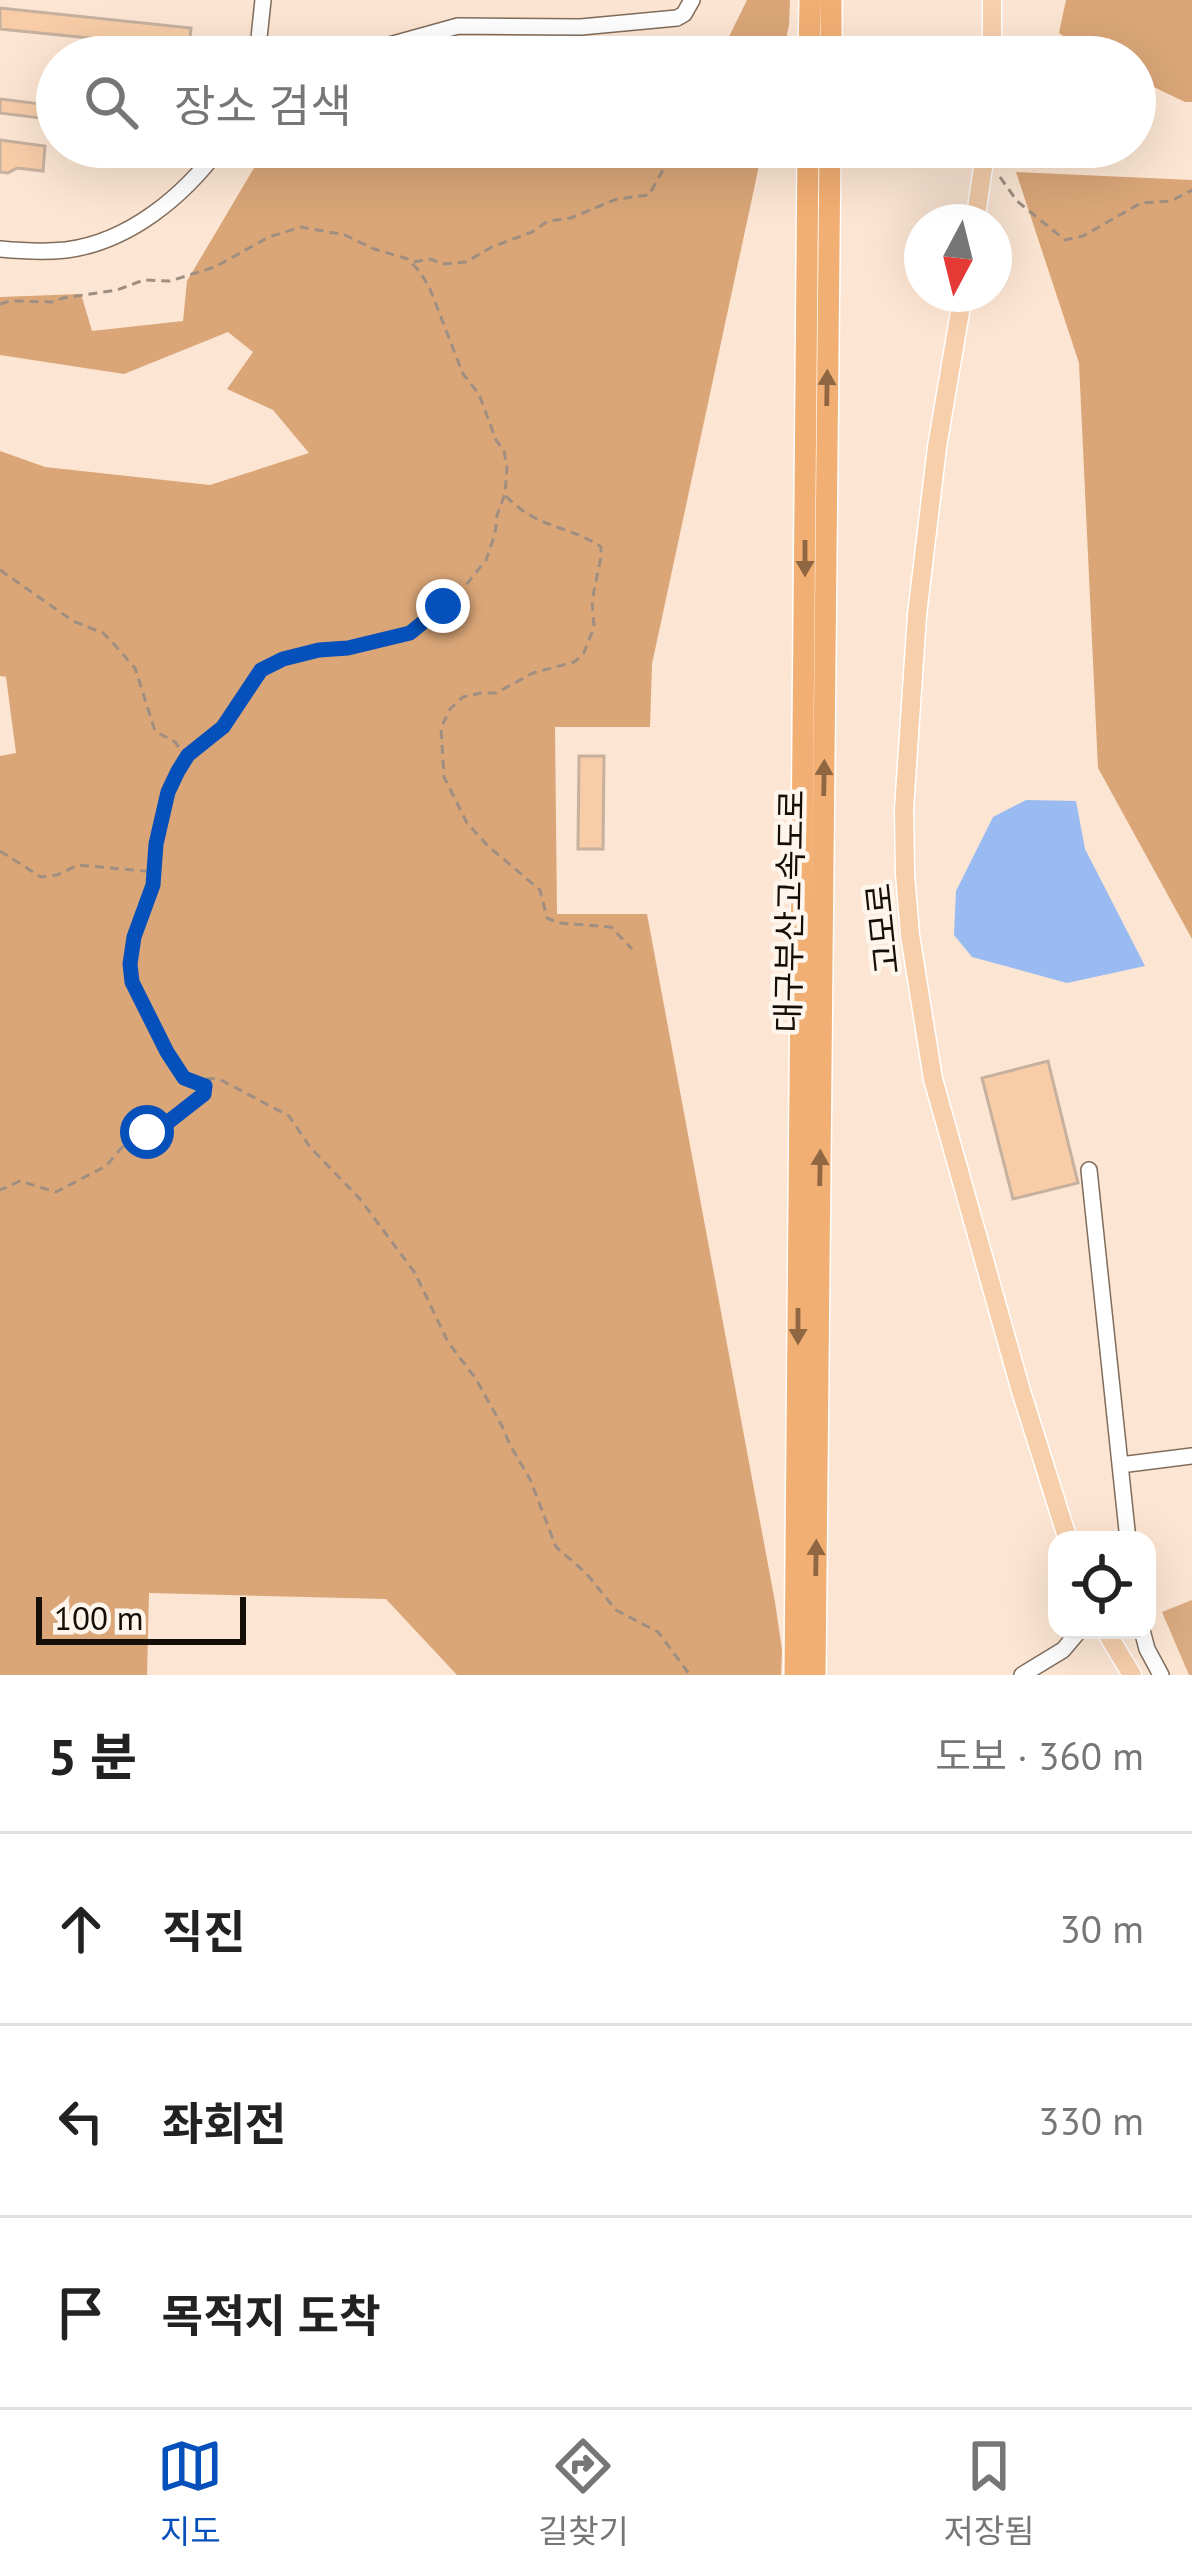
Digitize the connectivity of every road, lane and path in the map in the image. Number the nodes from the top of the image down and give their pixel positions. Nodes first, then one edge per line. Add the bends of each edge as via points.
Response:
1 (263, 0) edge
2 (692, 0) edge
3 (810, 0) edge
4 (831, 0) edge
5 (992, 0) edge
6 (259, 36) edge
7 (422, 36) edge
8 (809, 36) edge
9 (831, 36) edge
10 (992, 36) edge
11 (202, 168) edge
12 (664, 168) edge
13 (808, 168) edge
14 (830, 168) edge
15 (983, 168) edge
16 (995, 168) edge
17 (1192, 190) edge
18 (978, 204) edge
19 (0, 249) edge
20 (411, 262) junction
21 (0, 304) edge
22 (960, 312) edge
23 (505, 494) junction
24 (0, 570) edge
25 (186, 757) junction
26 (0, 850) edge
27 (155, 872) junction
28 (632, 950) dead end
29 (184, 1078) junction
30 (1089, 1169) dead end
31 (0, 1190) edge
32 (1192, 1456) edge
33 (1120, 1465) junction
34 (1065, 1531) edge
35 (1127, 1531) edge
36 (1072, 1639) edge
37 (1110, 1639) edge
38 (1144, 1639) edge
39 (690, 1675) edge
40 (795, 1675) edge
41 (815, 1675) edge
42 (1022, 1675) edge
43 (1132, 1675) edge
44 (1161, 1675) edge

1 - 6 street
2 - 7 street via 677,18 458,26
3 - 8 highway
4 - 9 highway
5 - 10 main road
11 - 19 street via 182,192 119,234 68,250
12 - 20 path via 649,195 548,221 466,262
13 -> 40 highway, 대구부산고속도로
41 -> 14 highway, 대구부산고속도로
15 - 18 main road
16 - 17 path via 1017,201 1065,240 1141,203
20 - 21 path via 301,226 170,281
20 - 23 path via 504,451
22 - 34 main road, 고모로 via 909,711 910,935 933,1079
23 - 25 path via 486,560 426,621 410,633 261,670 223,727
23 - 28 path via 541,523 601,547 592,636 574,662 456,703 441,728 444,777 475,833 540,890 547,918 611,927
24 - 25 path via 113,643 135,668 155,731
25 - 27 path via 168,792
26 - 27 path via 41,877 78,865
27 - 29 path via 134,937 132,982
29 - 31 path via 205,1086 204,1094 124,1145 106,1166 56,1192 20,1181
29 - 39 path via 219,1079 290,1116 415,1273 530,1479 556,1547 616,1610 658,1632
30 - 33 street
32 - 33 street
33 - 35 street
36 - 42 street
37 - 43 main road
38 - 44 street

